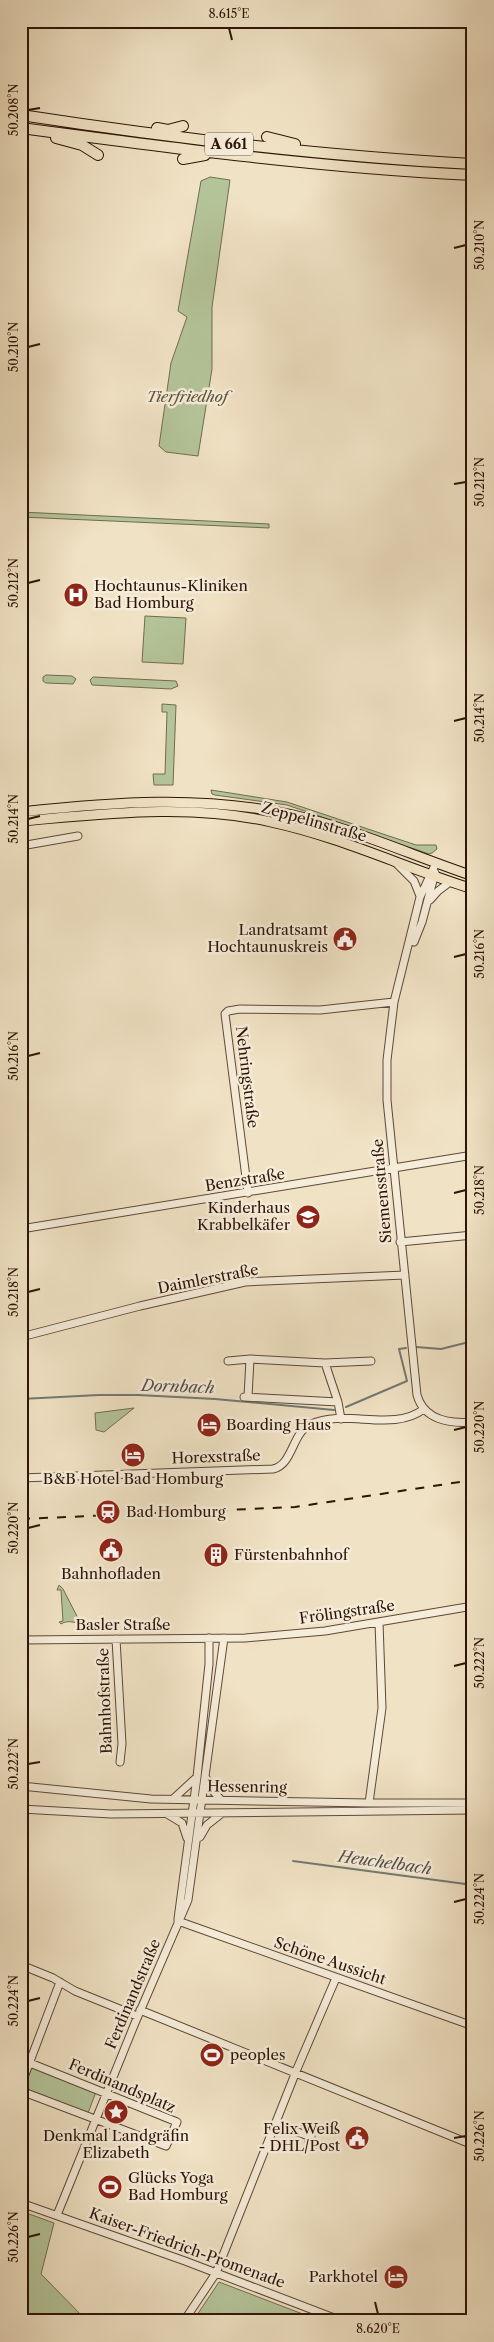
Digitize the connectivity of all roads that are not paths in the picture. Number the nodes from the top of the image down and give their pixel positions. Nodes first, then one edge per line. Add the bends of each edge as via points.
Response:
1 (21, 115) edge
2 (183, 126) dead end
3 (21, 129) edge
4 (109, 129) junction
5 (267, 136) dead end
6 (213, 153) junction
7 (98, 155) dead end
8 (350, 155) junction
9 (183, 159) dead end
10 (473, 164) edge
11 (473, 175) edge
12 (21, 812) edge
13 (21, 821) edge
14 (78, 836) dead end
15 (21, 846) edge
16 (393, 861) junction
17 (436, 863) junction
18 (432, 876) junction
19 (473, 876) edge
20 (450, 882) junction
21 (473, 889) edge
22 (420, 897) junction
23 (427, 905) junction
24 (403, 968) junction
25 (394, 1002) junction
26 (473, 1156) edge
27 (394, 1170) junction
28 (248, 1193) junction
29 (21, 1229) edge
30 (473, 1235) edge
31 (400, 1242) junction
32 (405, 1275) junction
33 (21, 1337) edge
34 (250, 1359) junction
35 (228, 1361) dead end
36 (371, 1361) dead end
37 (325, 1363) junction
38 (338, 1402) junction
39 (424, 1409) junction
40 (342, 1419) junction
41 (473, 1422) edge
42 (21, 1478) edge
43 (473, 1606) edge
44 (379, 1622) junction
45 (209, 1638) junction
46 (224, 1638) junction
47 (116, 1639) junction
48 (21, 1640) edge
49 (208, 1677) junction
50 (220, 1677) junction
51 (120, 1762) dead end
52 (197, 1777) junction
53 (206, 1777) junction
54 (21, 1786) edge
55 (173, 1799) junction
56 (194, 1800) junction
57 (202, 1800) junction
58 (221, 1800) junction
59 (369, 1803) junction
60 (473, 1803) edge
61 (21, 1809) edge
62 (473, 1810) edge
63 (166, 1814) junction
64 (192, 1814) junction
65 (201, 1814) junction
66 (221, 1814) junction
67 (197, 1842) junction
68 (188, 1843) junction
69 (178, 1922) junction
70 (21, 1965) edge
71 (336, 1978) junction
72 (60, 1982) junction
73 (139, 2013) junction
74 (473, 2026) edge
75 (30, 2063) junction
76 (296, 2072) junction
77 (21, 2085) edge
78 (21, 2091) edge
79 (106, 2093) junction
80 (96, 2120) junction
81 (276, 2124) junction
82 (316, 2144) dead end
83 (473, 2145) edge
84 (21, 2203) edge
85 (57, 2215) junction
86 (216, 2273) junction
87 (184, 2321) edge
88 (342, 2321) edge

1 - 4 highway, A 661
2 - 4 highway via 168,130 126,124
3 - 6 highway, A 661
3 - 7 highway via 82,144
4 - 8 highway, A 661
5 - 8 highway via 286,143 328,147
6 - 9 highway
6 - 11 highway, A 661
8 - 10 highway, A 661
12 - 17 main road, Zeppelinstraße via 130,802 229,804 308,819 380,841
13 - 16 main road, Zeppelinstraße via 160,812 227,815 284,825
14 - 15 street
16 - 18 main road, Zeppelinstraße
16 - 22 street via 414,881
17 - 18 street, Siemensstraße
17 - 19 main road, Zeppelinstraße
18 - 20 main road, Zeppelinstraße
18 - 22 street, Siemensstraße
18 - 23 street, Siemensstraße
20 - 21 main road, Zeppelinstraße
20 - 23 street, Siemensstraße
22 - 24 street, Siemensstraße
23 - 24 street, Siemensstraße
24 - 25 street, Siemensstraße
25 - 27 street, Siemensstraße via 387,1100
25 - 28 street, Nehringstraße via 320,1010 240,1009 225,1014
26 - 27 street, Benzstraße
27 - 28 street, Benzstraße
27 - 31 street, Siemensstraße
28 - 29 street, Benzstraße
30 - 31 street
31 - 32 street, Siemensstraße
32 - 33 street, Daimlerstraße via 245,1282
32 - 39 street, Siemensstraße via 415,1388
34 - 35 street
34 - 37 street
34 - 38 street via 246,1397
36 - 37 street
37 - 38 street
38 - 40 street
39 - 40 street, Horexstraße via 411,1417 397,1419
39 - 41 street via 445,1421
40 - 42 street, Horexstraße via 316,1422 305,1427 284,1463 273,1469
43 - 44 street, Frölingstraße
44 - 46 street, Frölingstraße via 317,1632
44 - 59 street via 382,1708
45 - 46 street, Basler Straße
45 - 47 street, Basler Straße
45 - 49 street
46 - 50 street, Ferdinandstraße
47 - 48 street, Basler Straße
47 - 51 street, Bahnhofstraße via 122,1744
49 - 50 street
49 - 52 street
50 - 53 street, Ferdinandstraße
52 - 55 street
52 - 56 street
53 - 57 street, Ferdinandstraße
53 - 58 street
54 - 55 street, Hessenring
55 - 56 street, Hessenring
56 - 57 street, Hessenring
56 - 64 street
57 - 58 street, Hessenring
57 - 65 street, Ferdinandstraße
58 - 59 street, Hessenring
59 - 60 street, Hessenring
61 - 63 street, Hessenring via 83,1814
62 - 66 street, Hessenring
63 - 64 street, Hessenring
63 - 68 street via 182,1823
64 - 65 street, Hessenring
64 - 68 street
65 - 66 street, Hessenring
65 - 67 street, Ferdinandstraße
66 - 67 street via 207,1825
67 - 69 street, Ferdinandstraße via 188,1900
68 - 69 street
69 - 71 street, Schöne Aussicht
69 - 73 street, Ferdinandstraße
70 - 72 street
71 - 74 street, Schöne Aussicht
71 - 76 street
72 - 73 street via 75,1991
72 - 75 street
73 - 76 street via 233,2051
73 - 79 street, Ferdinandstraße
75 - 77 street
75 - 79 street, Ferdinandsplatz
76 - 81 street
76 - 83 street via 333,2092
78 - 80 street, Ferdinandsplatz
79 - 80 street, Ferdinandstraße
79 - 80 street, Ferdinandsplatz via 177,2122 166,2146
80 - 85 street, Ferdinandstraße
81 - 82 street via 311,2138 309,2142
81 - 86 street
84 - 85 street, Kaiser-Friedrich-Promenade
85 - 86 street, Kaiser-Friedrich-Promenade
86 - 87 street
86 - 88 street, Kaiser-Friedrich-Promenade

